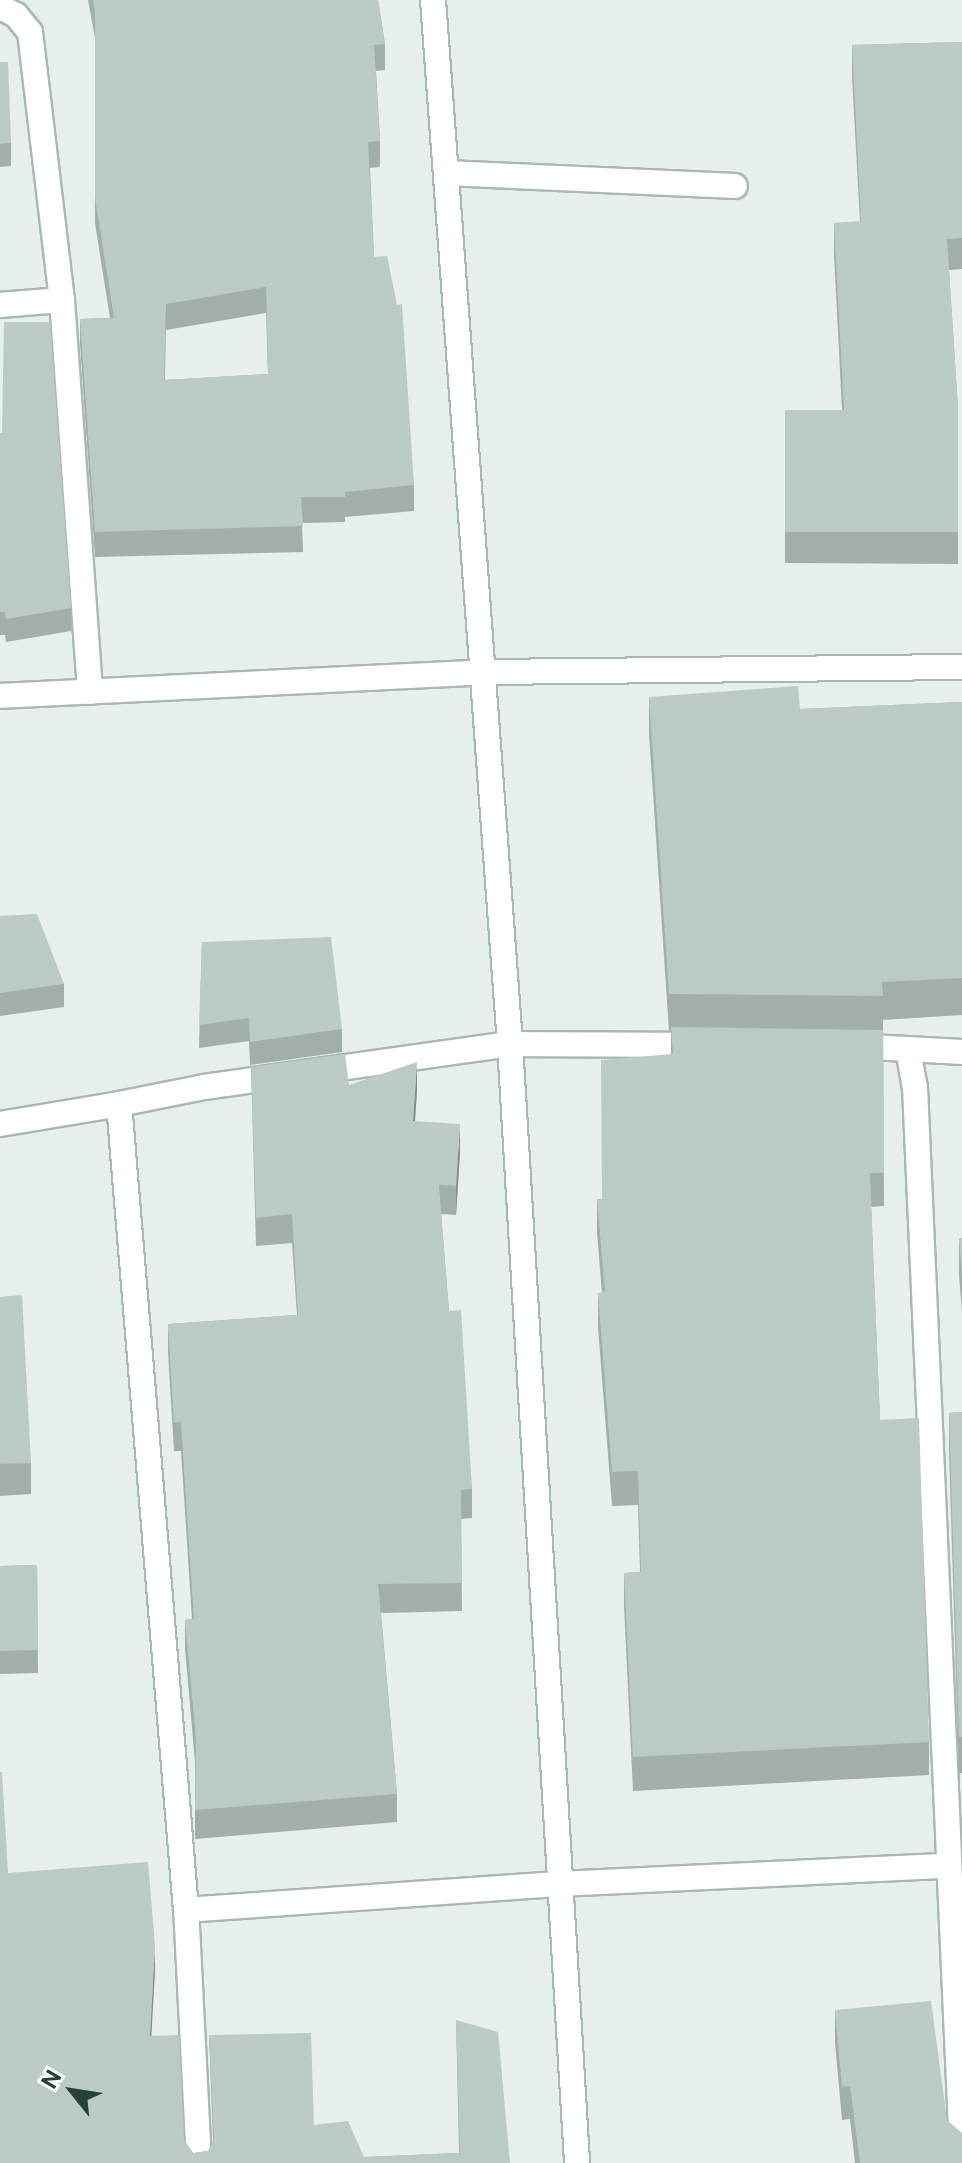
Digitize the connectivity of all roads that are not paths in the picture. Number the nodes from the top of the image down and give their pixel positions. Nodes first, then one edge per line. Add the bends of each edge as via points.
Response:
1 (433, 0) edge
2 (0, 7) edge
3 (447, 173) junction
4 (735, 186) dead end
5 (62, 300) junction
6 (0, 305) edge
7 (962, 667) edge
8 (484, 672) junction
9 (90, 692) junction
10 (0, 696) edge
11 (510, 1044) junction
12 (731, 1045) edge
13 (825, 1046) edge
14 (908, 1049) junction
15 (962, 1052) edge
16 (119, 1104) junction
17 (0, 1124) edge
18 (946, 1866) junction
19 (560, 1884) junction
20 (186, 1910) junction
21 (962, 2151) edge
22 (199, 2163) edge
23 (577, 2163) edge

1 - 3 street
2 - 5 street via 16,15 30,32
3 - 4 street
3 - 8 street
5 - 6 street
5 - 9 street
7 - 8 street
8 - 9 street
8 - 11 street
9 - 10 street
11 - 12 street
11 - 16 street
11 - 19 street
13 - 14 street
14 - 15 street
14 - 18 street via 915,1087 937,1515
16 - 17 street
16 - 20 street
18 - 19 street
18 - 21 street
19 - 20 street
19 - 23 street
20 - 22 street

